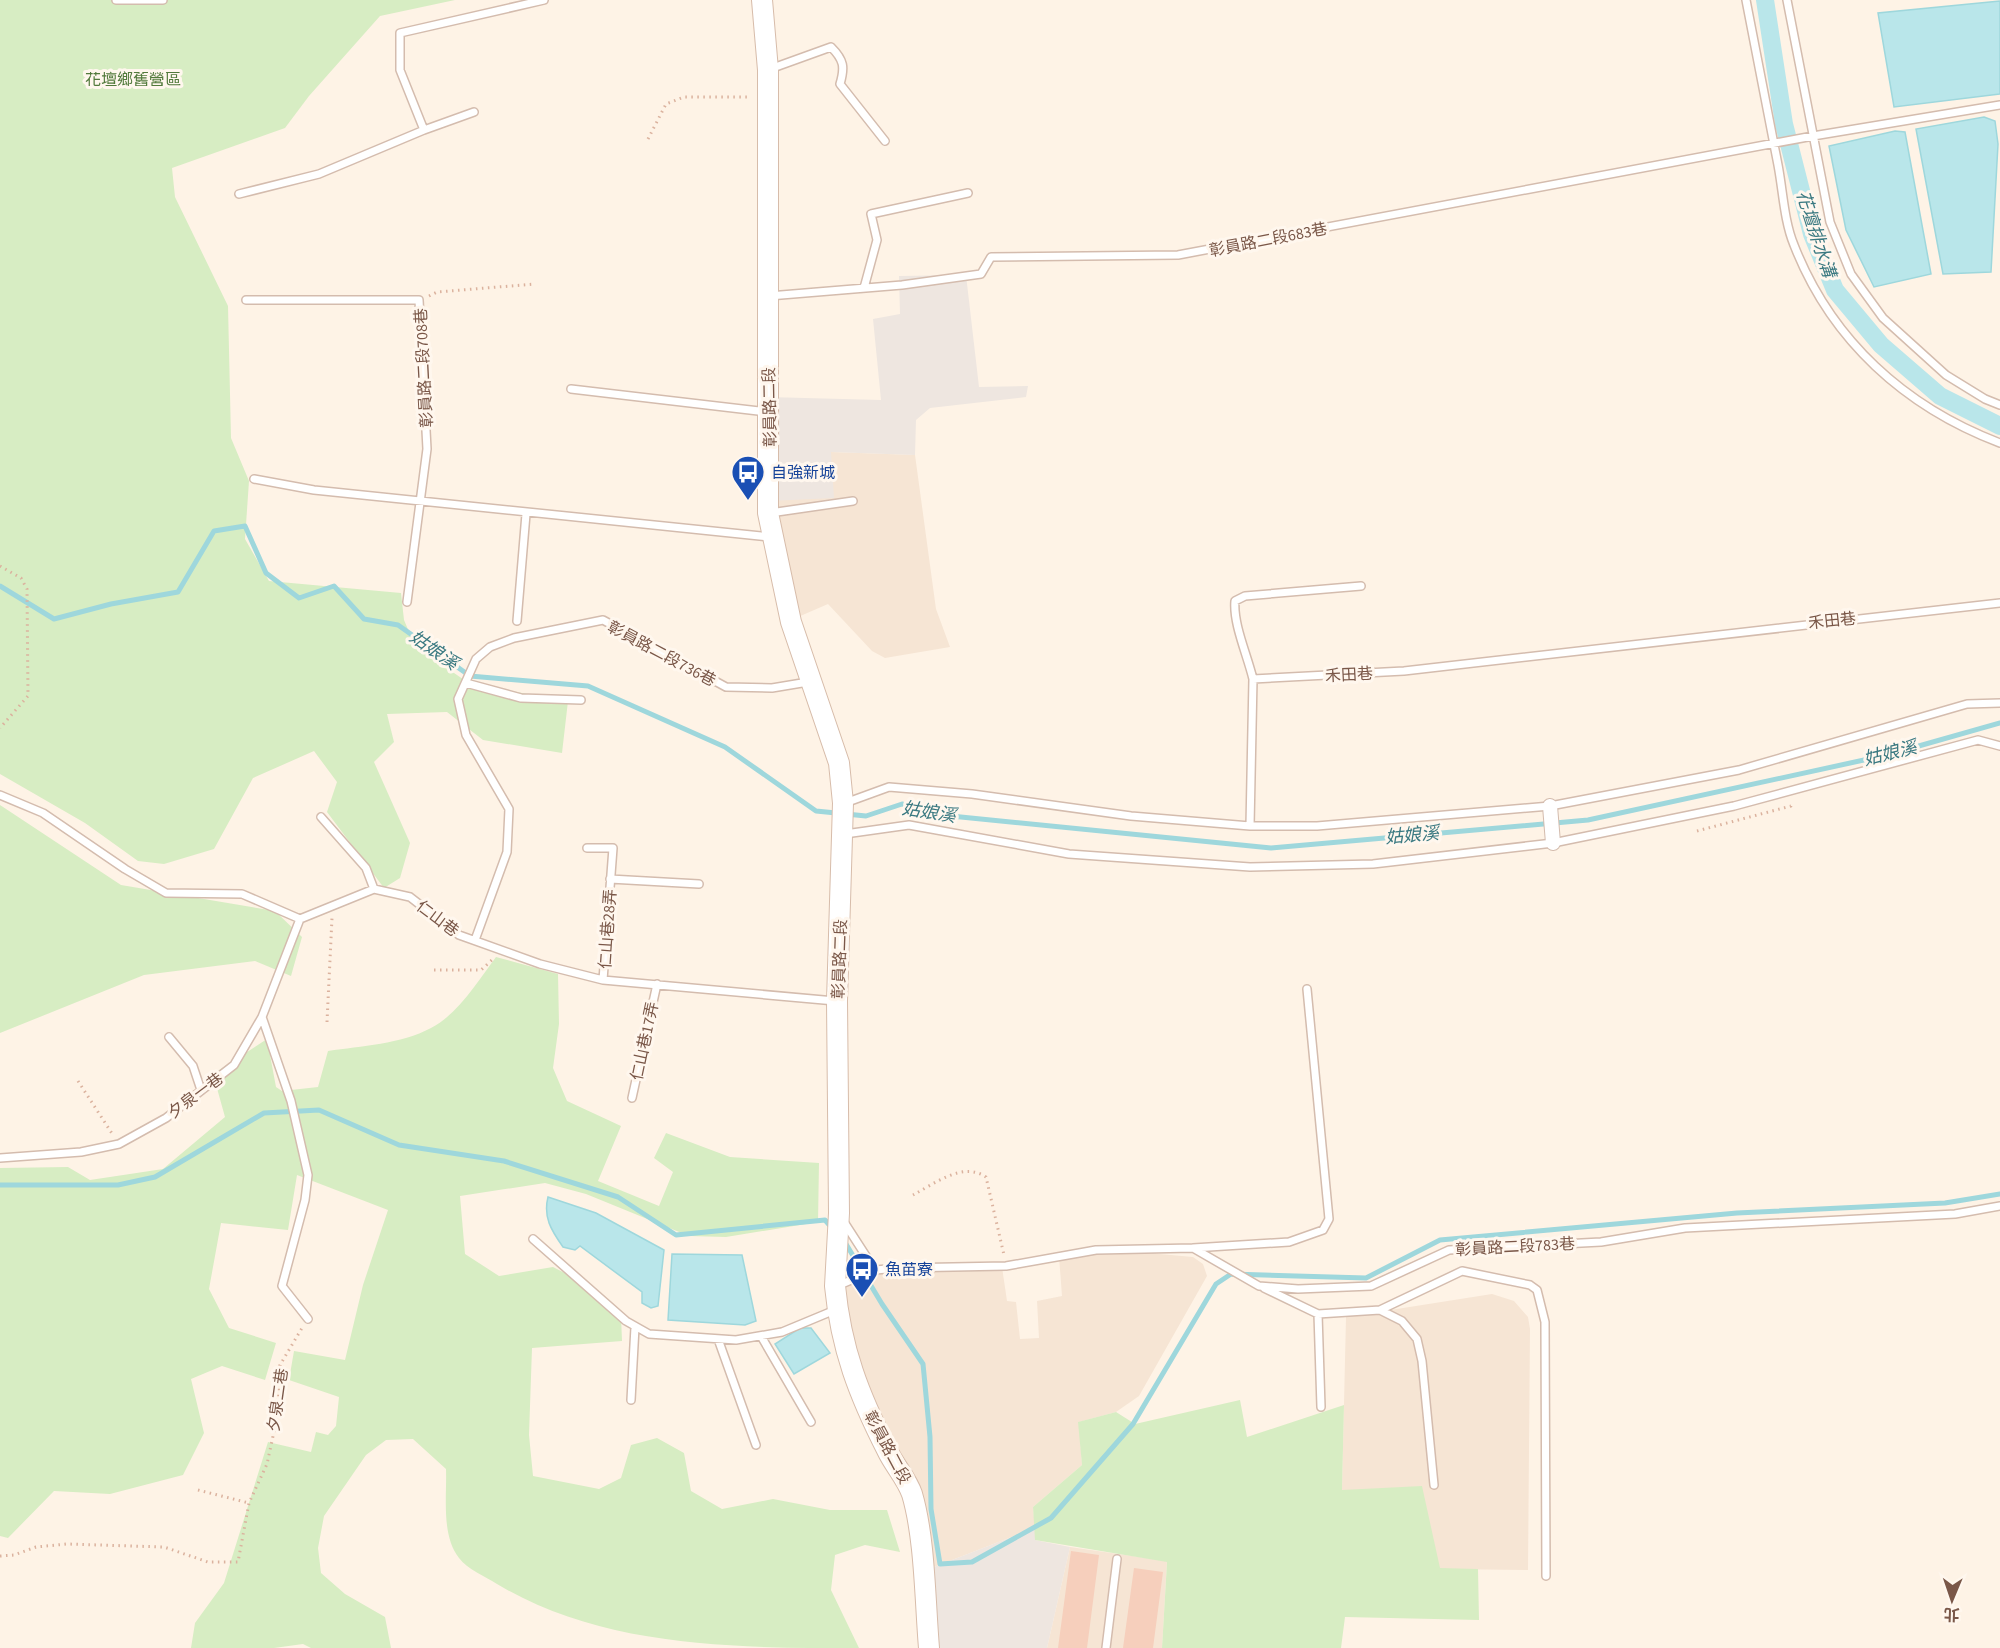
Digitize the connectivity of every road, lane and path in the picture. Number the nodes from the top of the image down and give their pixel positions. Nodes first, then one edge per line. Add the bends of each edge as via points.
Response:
1 (116, 0) edge
2 (163, 0) edge
3 (544, 0) edge
4 (762, 0) edge
5 (1746, 0) edge
6 (1787, 0) edge
7 (768, 70) junction
8 (768, 98) junction
9 (2000, 105) edge
10 (474, 112) dead end
11 (424, 130) junction
12 (1813, 136) junction
13 (648, 139) dead end
14 (885, 141) dead end
15 (1774, 143) junction
16 (968, 193) dead end
17 (239, 194) dead end
18 (535, 285) dead end
19 (864, 288) junction
20 (766, 297) junction
21 (246, 300) dead end
22 (419, 300) junction
23 (571, 389) dead end
24 (2000, 405) edge
25 (770, 412) junction
26 (2000, 443) edge
27 (254, 479) dead end
28 (420, 501) junction
29 (853, 501) dead end
30 (768, 513) junction
31 (526, 514) junction
32 (773, 537) junction
33 (0, 566) edge
34 (1361, 586) dead end
35 (407, 602) dead end
36 (2000, 603) edge
37 (517, 621) dead end
38 (1253, 679) junction
39 (811, 681) junction
40 (466, 683) junction
41 (581, 700) dead end
42 (2000, 703) edge
43 (0, 728) edge
44 (2000, 746) edge
45 (0, 795) edge
46 (843, 803) junction
47 (1550, 806) junction
48 (321, 817) dead end
49 (1250, 826) junction
50 (844, 835) junction
51 (1554, 843) junction
52 (587, 848) dead end
53 (610, 879) junction
54 (699, 884) dead end
55 (374, 889) junction
56 (333, 904) junction
57 (300, 919) junction
58 (475, 940) junction
59 (501, 951) junction
60 (434, 970) dead end
61 (603, 980) junction
62 (657, 984) junction
63 (1307, 989) dead end
64 (837, 1001) junction
65 (262, 1017) junction
66 (327, 1022) dead end
67 (169, 1037) dead end
68 (78, 1081) dead end
69 (201, 1090) junction
70 (632, 1098) dead end
71 (119, 1144) junction
72 (0, 1158) edge
73 (913, 1195) dead end
74 (2000, 1206) edge
75 (839, 1220) junction
76 (533, 1239) dead end
77 (1193, 1248) junction
78 (1006, 1266) junction
79 (875, 1270) junction
80 (835, 1286) junction
81 (1259, 1286) junction
82 (837, 1309) junction
83 (1380, 1310) junction
84 (1318, 1314) junction
85 (308, 1319) joint
86 (635, 1328) junction
87 (761, 1336) junction
88 (718, 1339) junction
89 (631, 1400) dead end
90 (1322, 1407) dead end
91 (811, 1422) dead end
92 (756, 1445) dead end
93 (1434, 1485) dead end
94 (198, 1490) dead end
95 (249, 1503) junction
96 (0, 1556) edge
97 (1118, 1559) dead end
98 (1546, 1576) dead end
99 (929, 1648) edge
100 (1106, 1648) edge

1 - 2 lane
3 - 11 lane via 400,33 400,70
4 - 7 main road, 彰員路二段
5 - 15 lane
6 - 12 lane
7 - 8 main road, 彰員路二段
7 - 14 lane via 831,47 842,58 840,84
8 - 13 path via 684,97 666,104
8 - 20 main road, 彰員路二段
9 - 12 lane
10 - 11 lane
11 - 17 lane via 319,174
12 - 15 lane
12 - 24 lane via 1830,222 1851,274 1883,318 1946,375
15 - 19 lane, 彰員路二段683巷 via 1178,255 992,257 981,274
15 - 26 lane via 1793,243 1814,289 1858,352 1935,412
16 - 19 lane via 871,214 877,240
18 - 22 path via 437,292
19 - 20 lane, 彰員路二段683巷
20 - 25 main road, 彰員路二段
21 - 22 lane, 彰員路二段708巷
22 - 28 lane, 彰員路二段708巷 via 427,449
23 - 25 lane
25 - 30 main road, 彰員路二段
27 - 28 lane via 314,490
28 - 31 lane
28 - 35 lane, 彰員路二段708巷
29 - 30 lane
30 - 32 main road, 彰員路二段
31 - 32 lane
31 - 37 lane
32 - 39 main road, 彰員路二段 via 791,622
33 - 43 path via 21,578 27,589 28,672 28,696
34 - 38 lane via 1245,596 1235,601 1234,617
36 - 38 lane, 禾田巷 via 1404,671
38 - 49 lane
39 - 40 lane, 彰員路二段736巷 via 772,688 726,687 603,620 514,638 490,647 476,659
39 - 46 main road, 彰員路二段 via 839,763
40 - 41 lane via 521,698
40 - 58 lane, 彰員路二段736巷 via 458,699 466,735 509,809 507,852
42 - 47 lane via 1967,704 1738,770
44 - 51 lane via 1978,740 1734,806
45 - 57 lane via 44,813 166,893 242,894
46 - 49 lane via 889,788
46 - 50 main road, 彰員路二段
47 - 49 lane via 1317,826
47 - 51 street
48 - 55 lane via 366,868
50 - 51 lane via 909,825 1069,854 1250,867 1373,864
50 - 64 main road, 彰員路二段
52 - 53 lane, 仁山巷28弄 via 613,848
53 - 54 lane, 仁山巷28弄
53 - 61 lane, 仁山巷28弄
55 - 56 lane
55 - 58 lane, 仁山巷 via 410,897 459,935
56 - 57 lane
56 - 66 path
57 - 65 lane, 夕泉一巷
58 - 59 lane, 仁山巷
59 - 60 path via 481,970
59 - 61 lane, 仁山巷
61 - 62 lane, 仁山巷
62 - 64 lane, 仁山巷
62 - 70 lane, 仁山巷17弄
63 - 77 lane via 1329,1219 1323,1230 1289,1242
64 - 75 main road, 彰員路二段
65 - 69 lane, 夕泉一巷 via 234,1065
65 - 85 lane via 291,1101 308,1174 282,1286
67 - 69 lane via 194,1066
68 - 71 path
69 - 71 lane, 夕泉一巷 via 166,1118
71 - 72 lane, 夕泉一巷 via 81,1152
73 - 78 path via 954,1173 979,1172 986,1177
74 - 81 lane, 彰員路二段783巷 via 1955,1214 1685,1228 1601,1242 1449,1250 1371,1286
75 - 79 lane
75 - 80 main road, 彰員路二段
76 - 86 lane
77 - 78 lane via 1096,1250
77 - 81 lane, 彰員路二段783巷
78 - 79 lane
79 - 80 lane
80 - 82 main road, 彰員路二段
81 - 84 lane
82 - 87 lane via 782,1332
82 - 99 main road, 彰員路二段 via 852,1374 888,1452 912,1492
83 - 84 lane
83 - 93 lane via 1402,1322 1417,1339
83 - 98 lane via 1462,1271 1537,1290 1545,1322
84 - 90 lane
85 - 95 path, 夕泉二巷 via 280,1365 278,1413 267,1464
86 - 88 lane via 649,1334
86 - 89 lane
87 - 88 lane
87 - 91 lane
88 - 92 lane
94 - 95 path
95 - 96 path, 夕泉二巷 via 238,1562 208,1562 164,1547 67,1544
97 - 100 lane

